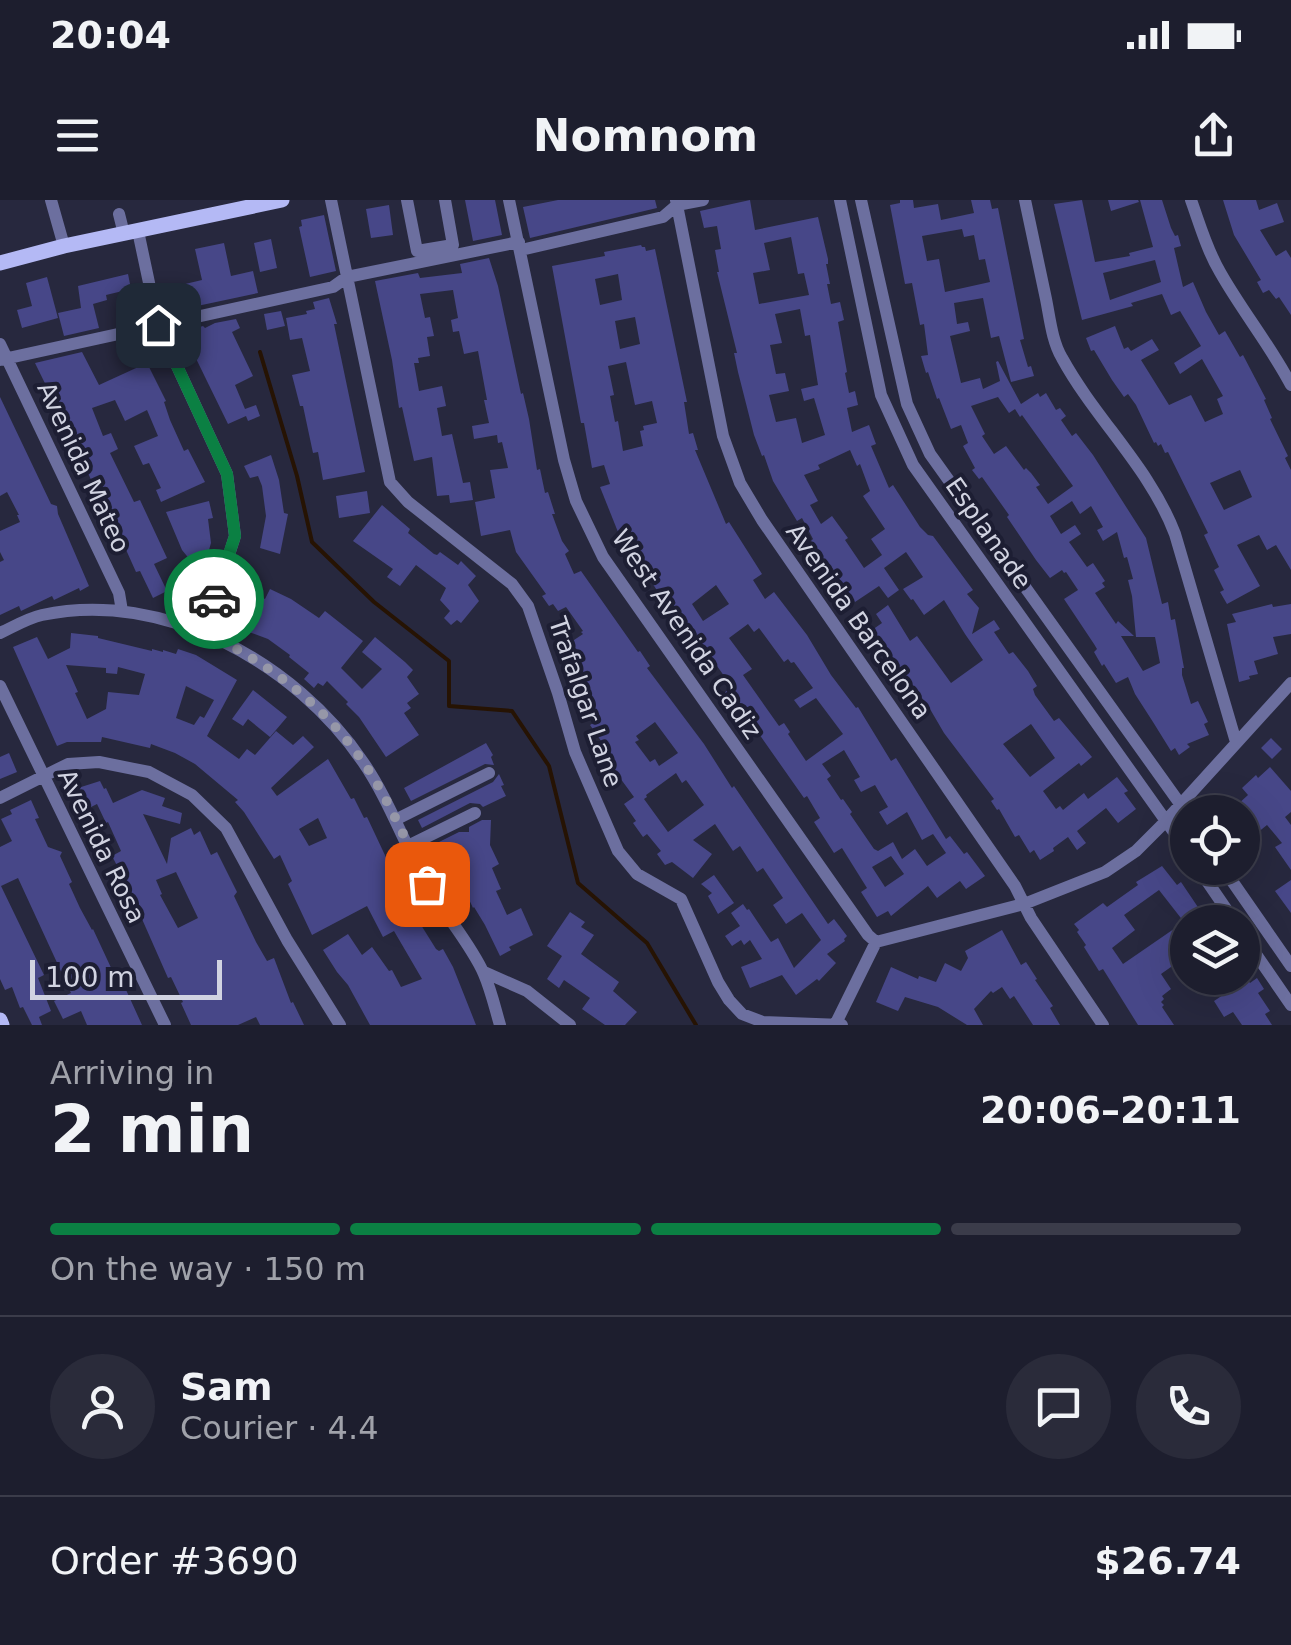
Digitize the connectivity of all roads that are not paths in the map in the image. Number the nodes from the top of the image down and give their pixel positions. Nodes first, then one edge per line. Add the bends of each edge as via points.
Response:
1 (52, 200) edge
2 (281, 200) edge
3 (332, 200) edge
4 (407, 200) edge
5 (445, 200) edge
6 (509, 200) edge
7 (702, 200) edge
8 (840, 200) edge
9 (862, 200) edge
10 (1025, 200) edge
11 (1191, 200) edge
12 (676, 202) edge
13 (119, 214) dead end
14 (131, 233) junction
15 (64, 246) junction
16 (520, 246) junction
17 (0, 263) edge
18 (347, 278) junction
19 (158, 325) junction
20 (2, 354) edge
21 (1291, 384) edge
22 (930, 454) junction
23 (913, 464) junction
24 (122, 611) junction
25 (204, 632) junction
26 (0, 634) edge
27 (1073, 655) junction
28 (1056, 667) junction
29 (1291, 683) edge
30 (0, 686) edge
31 (1236, 742) junction
32 (489, 774) dead end
33 (44, 777) junction
34 (1173, 795) edge
35 (1195, 795) edge
36 (0, 798) edge
37 (475, 813) dead end
38 (1170, 818) edge
39 (395, 820) junction
40 (1166, 820) junction
41 (1170, 826) edge
42 (408, 846) junction
43 (1236, 885) edge
44 (1024, 904) junction
45 (876, 942) junction
46 (1260, 960) edge
47 (1291, 966) edge
48 (484, 972) junction
49 (1291, 1005) edge
50 (164, 1025) edge
51 (340, 1025) edge
52 (500, 1025) edge
53 (570, 1025) edge
54 (838, 1025) edge
55 (1103, 1025) edge

1 - 15 street
2 - 14 main road
3 - 18 street, Trafalgar Lane
4 - 5 street via 417,251 453,246
6 - 16 street, West Avenida Cadiz
7 - 12 street
8 - 23 street, Esplanade via 881,395
9 - 22 street, Esplanade via 907,404
10 - 31 street via 1060,354 1165,509
11 - 21 street via 1221,274
12 - 16 street via 664,218
12 - 44 street, Avenida Barcelona via 740,484
13 - 14 street
14 - 15 main road
14 - 19 street
15 - 17 main road
16 - 18 street
16 - 45 street, West Avenida Cadiz via 564,460 604,557
18 - 19 street via 334,287
18 - 54 street, Trafalgar Lane via 390,482 512,584 528,606 575,752 618,851 637,874 681,899 718,982 742,1014 762,1022
19 - 20 street
19 - 25 street via 227,474 235,536
20 - 24 street, Avenida Mateo
22 - 23 street
22 - 27 street, Esplanade
23 - 28 street, Esplanade
24 - 25 street
24 - 26 street via 39,615
25 - 39 street via 273,670 306,697 364,763
27 - 28 street
27 - 34 street, Esplanade
28 - 40 street, Esplanade
29 - 31 street
30 - 33 street, Avenida Rosa
31 - 35 street
32 - 39 street
33 - 36 street
33 - 50 street, Avenida Rosa
33 - 51 street via 68,764 99,762 148,772 192,795 226,828
37 - 42 street
38 - 40 street
39 - 42 street
40 - 41 street, Esplanade
40 - 44 street via 1105,872
42 - 48 street
43 - 47 street
44 - 45 street
44 - 55 street, Avenida Barcelona
45 - 54 street
46 - 49 street
48 - 52 street
48 - 53 street via 527,990

